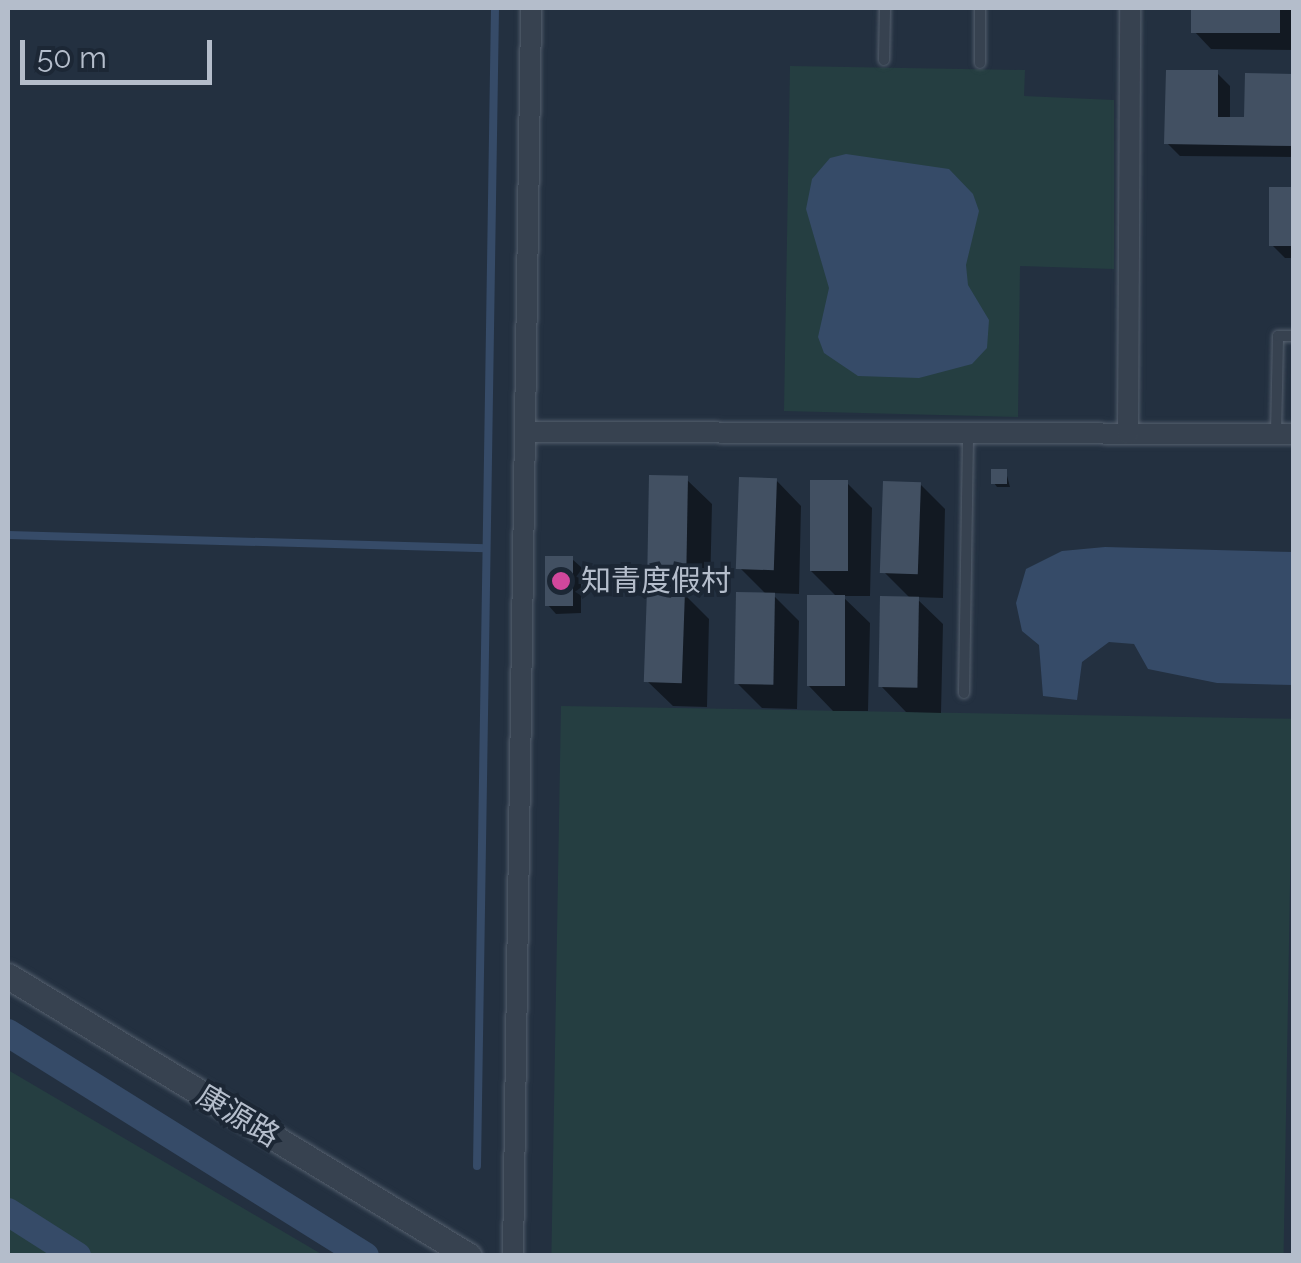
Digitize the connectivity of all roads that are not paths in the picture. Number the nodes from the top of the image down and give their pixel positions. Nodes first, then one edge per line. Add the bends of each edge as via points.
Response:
1 (531, 8) edge
2 (885, 8) edge
3 (980, 8) edge
4 (1130, 8) edge
5 (884, 60) dead end
6 (980, 64) dead end
7 (1294, 336) edge
8 (525, 432) junction
9 (968, 433) junction
10 (1128, 434) junction
11 (1285, 434) edge
12 (964, 693) dead end
13 (8, 976) edge
14 (469, 1256) edge
15 (513, 1256) edge

1 - 8 street
2 - 5 lane
3 - 6 lane
4 - 10 street
7 - 11 lane via 1278,336
8 - 9 street
8 - 15 street
9 - 10 street
9 - 12 lane
10 - 11 street
13 - 14 street, 康源路

